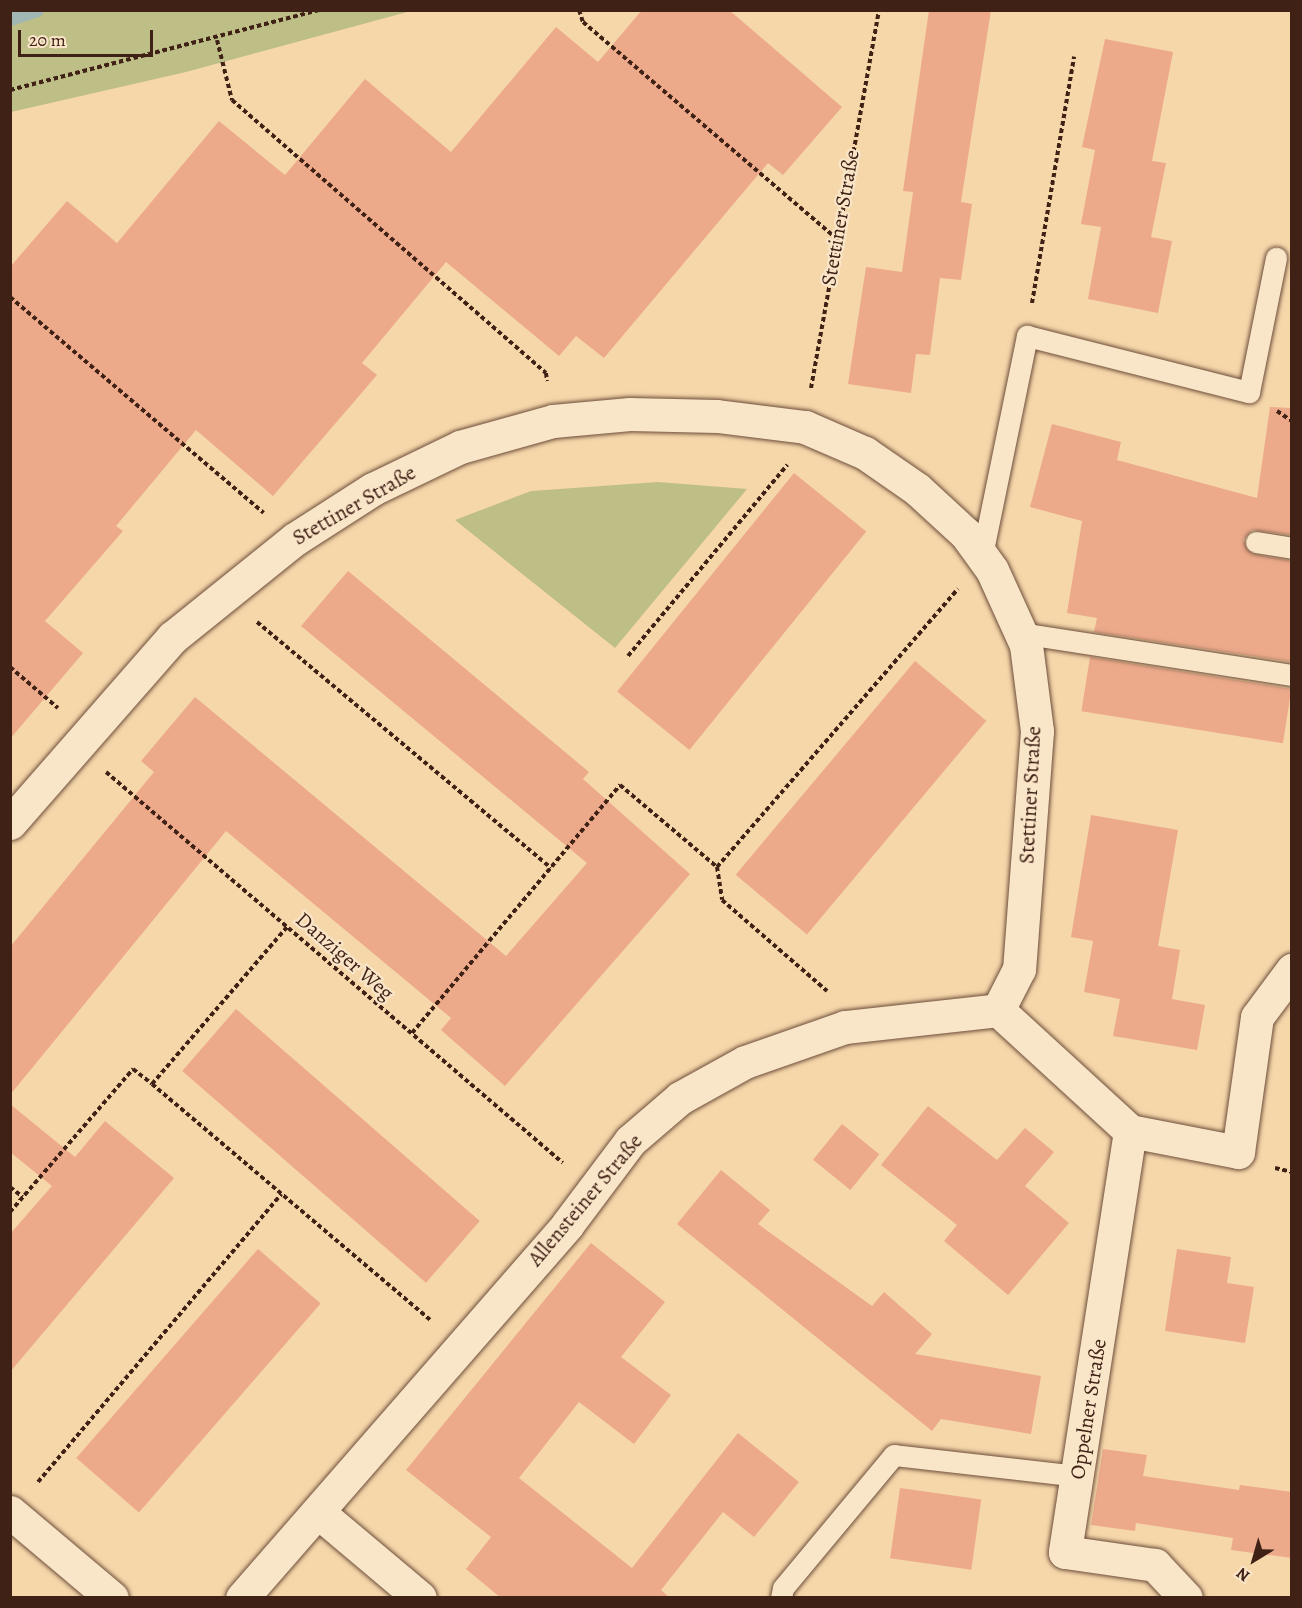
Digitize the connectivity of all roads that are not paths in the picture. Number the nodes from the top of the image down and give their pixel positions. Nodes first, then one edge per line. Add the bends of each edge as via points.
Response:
1 (1276, 258) dead end
2 (1256, 542) dead end
3 (1292, 548) edge
4 (987, 563) junction
5 (1020, 633) junction
6 (1292, 675) edge
7 (10, 823) edge
8 (1292, 970) edge
9 (998, 1010) junction
10 (1130, 1131) junction
11 (1078, 1476) junction
12 (318, 1512) junction
13 (11, 1513) edge
14 (112, 1598) edge
15 (242, 1598) edge
16 (420, 1598) edge
17 (781, 1598) edge
18 (1186, 1598) edge

1 - 4 lane via 1250,392 1027,336
2 - 3 lane
4 - 5 street, Stettiner Straße
4 - 7 street, Stettiner Straße via 966,534 917,489 865,453 810,429 717,416 630,414 553,421 460,447 373,489 295,539 173,637
5 - 6 lane
5 - 9 street, Stettiner Straße via 1036,730 1019,969
8 - 10 street via 1257,1017 1238,1152
9 - 10 street
9 - 12 street, Allensteiner Straße via 845,1027 745,1062 680,1098 630,1142
10 - 11 street, Oppelner Straße
11 - 17 lane via 894,1455 783,1588
11 - 18 street, Oppelner Straße via 1065,1552 1155,1565
12 - 15 street, Allensteiner Straße
12 - 16 street
13 - 14 street

